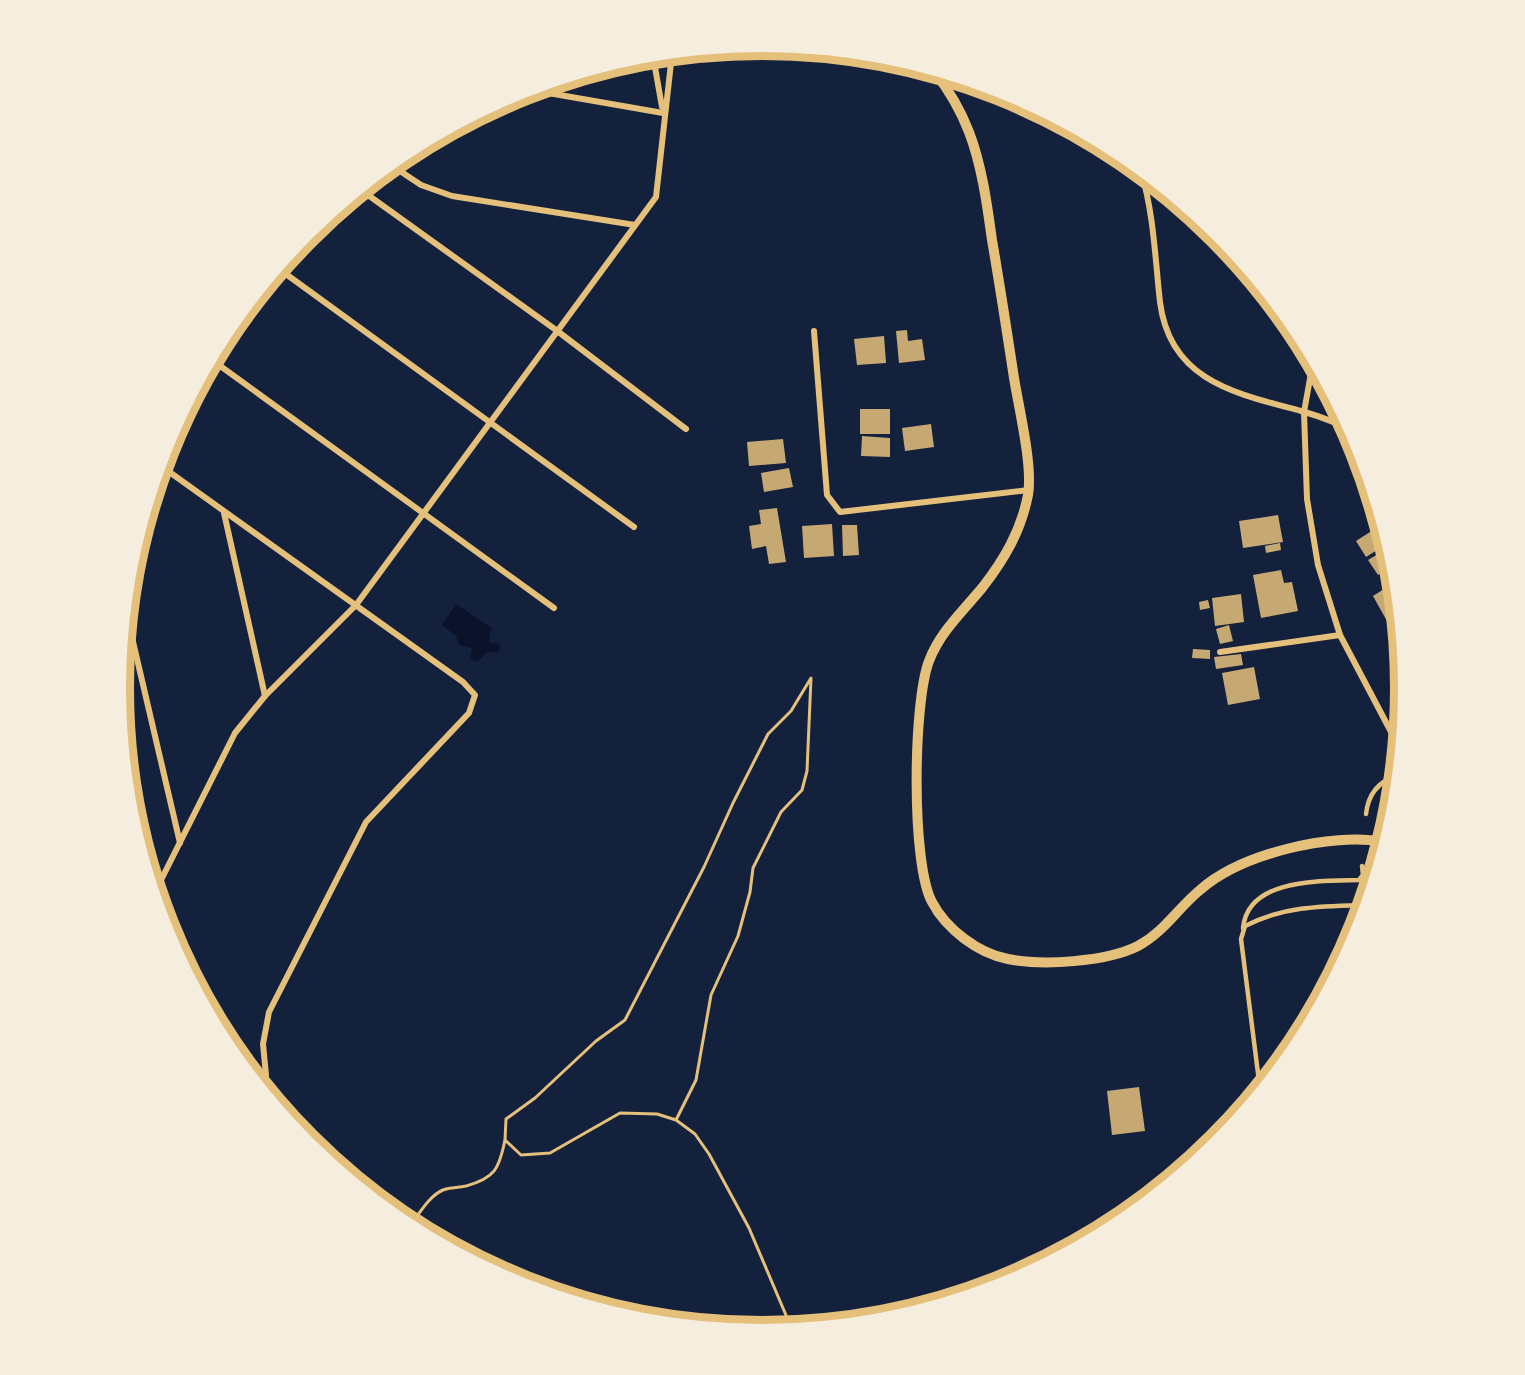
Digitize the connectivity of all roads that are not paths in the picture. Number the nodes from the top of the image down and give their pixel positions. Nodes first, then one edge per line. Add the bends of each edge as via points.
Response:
1 (671, 63) edge
2 (655, 65) edge
3 (940, 81) edge
4 (549, 93) edge
5 (663, 113) junction
6 (399, 171) edge
7 (1144, 184) edge
8 (367, 195) edge
9 (635, 225) junction
10 (285, 273) edge
11 (556, 330) junction
12 (814, 331) dead end
13 (219, 365) edge
14 (1311, 374) edge
15 (1304, 412) junction
16 (489, 422) junction
17 (1336, 423) edge
18 (686, 429) dead end
19 (169, 472) edge
20 (1029, 490) junction
21 (224, 513) junction
22 (423, 513) junction
23 (634, 527) dead end
24 (356, 605) junction
25 (554, 608) dead end
26 (1340, 635) junction
27 (133, 640) edge
28 (1220, 652) dead end
29 (265, 696) junction
30 (1392, 735) edge
31 (1387, 780) edge
32 (1366, 814) dead end
33 (1375, 840) edge
34 (180, 844) junction
35 (1362, 866) dead end
36 (161, 881) edge
37 (1355, 905) edge
38 (1241, 939) junction
39 (266, 1078) edge
40 (1259, 1079) edge

1 - 5 street
2 - 5 street
3 - 20 street via 969,130 983,183
4 - 5 street
5 - 9 street via 656,197
6 - 9 street via 421,185 452,196
7 - 15 street via 1154,228 1161,305 1171,339 1187,361 1213,384 1247,398
8 - 11 street
9 - 11 street
10 - 16 street
11 - 16 street
11 - 18 street
12 - 20 street via 827,495 840,512
13 - 22 street
14 - 15 street
15 - 17 street
15 - 26 street via 1310,518 1318,566
16 - 22 street
16 - 23 street
19 - 21 street
20 - 33 street via 1009,551 945,632 929,660 921,697 918,822 924,877 932,902 950,927 976,946 1006,959 1043,963 1102,957 1136,947 1164,928 1200,890 1230,870 1269,855 1324,843 1362,838
21 - 24 street
21 - 29 street
22 - 24 street
22 - 25 street
24 - 29 street
24 - 39 street via 464,682 475,695 470,713 366,822 269,1012 263,1044
26 - 28 street
26 - 30 street
27 - 34 street
29 - 34 street via 236,733
31 - 32 lane via 1378,785 1367,801
34 - 36 street
35 - 38 lane via 1359,880 1321,881 1264,894 1247,911
37 - 38 lane via 1278,912 1245,926
38 - 40 lane

